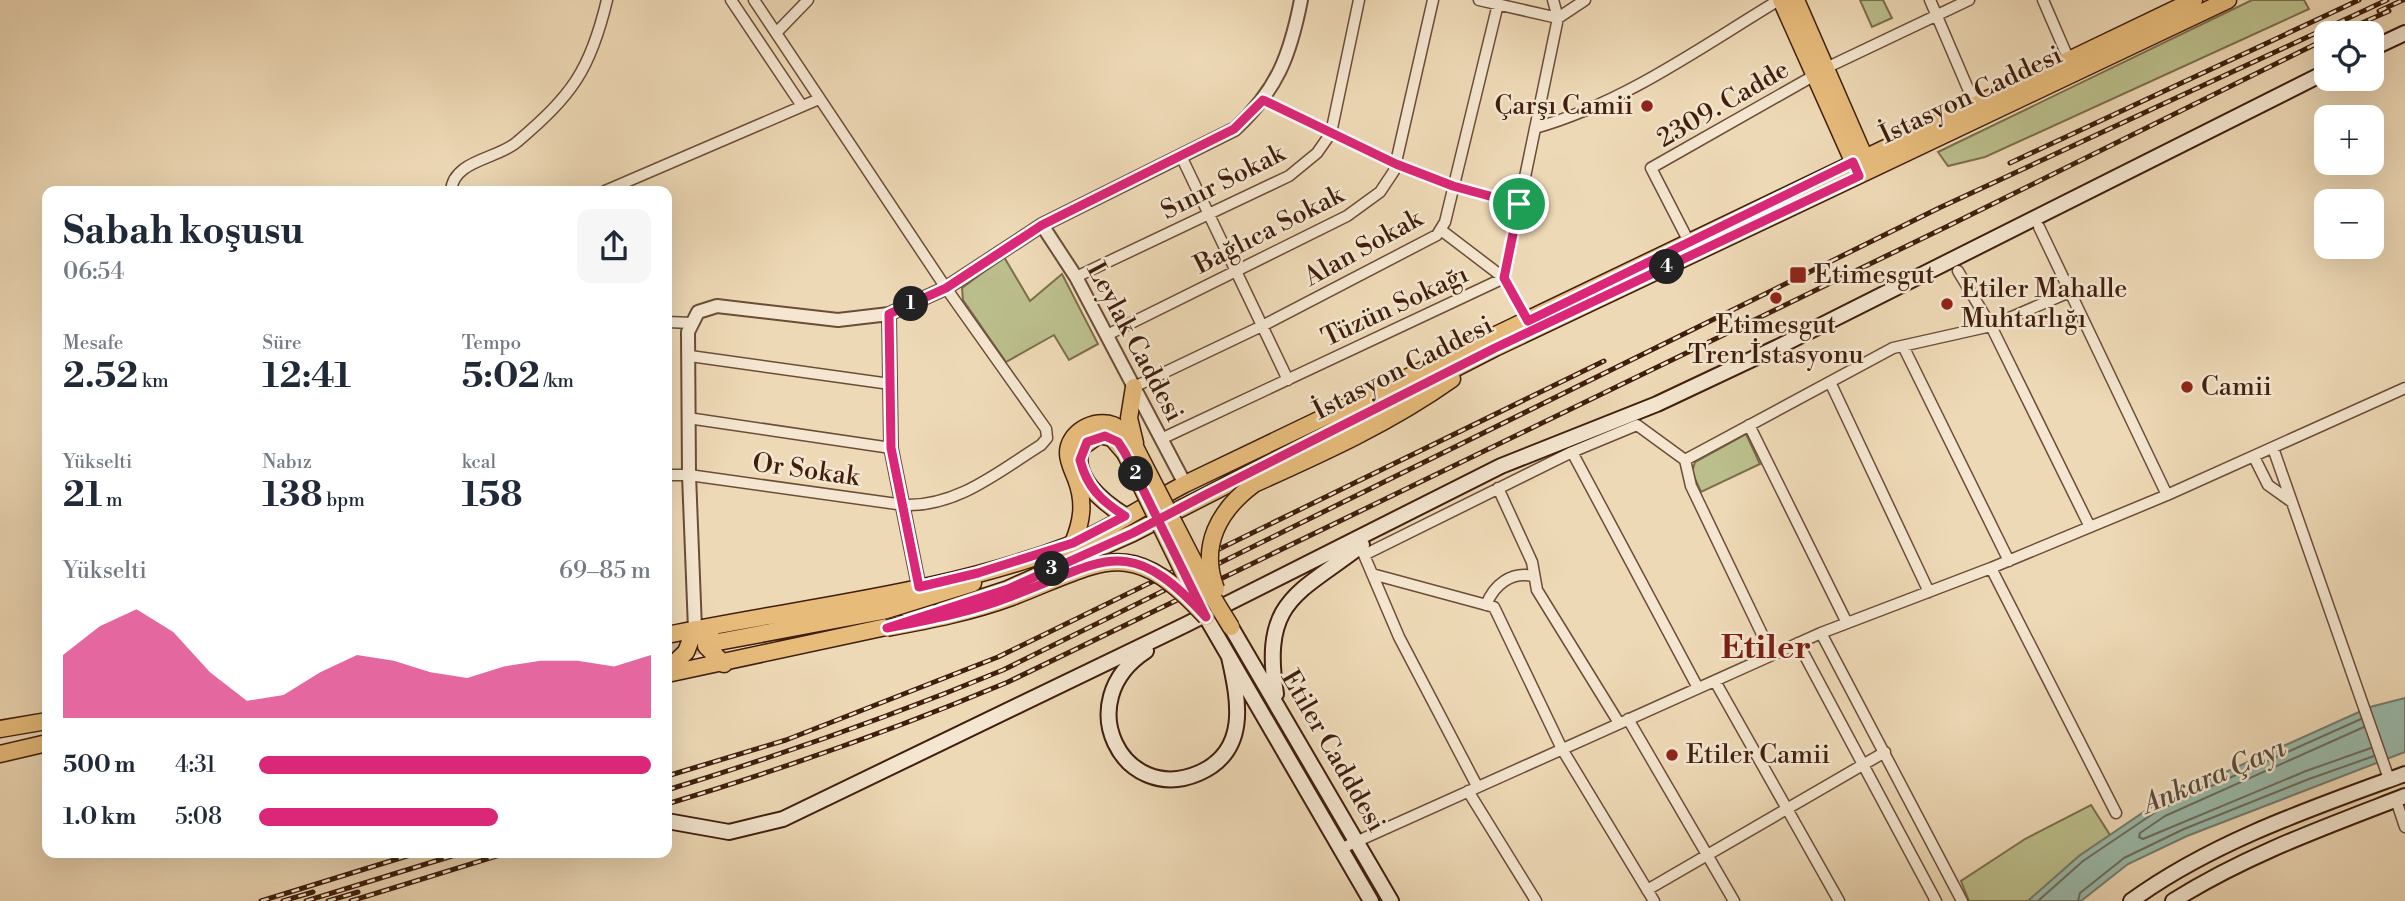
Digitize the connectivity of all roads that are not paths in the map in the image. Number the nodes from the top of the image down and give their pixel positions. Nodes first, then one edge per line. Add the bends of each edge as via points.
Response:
1 (607, 0) edge
2 (731, 0) edge
3 (754, 0) edge
4 (808, 0) edge
5 (1301, 0) edge
6 (1359, 0) edge
7 (1433, 0) edge
8 (1479, 0) edge
9 (1553, 0) edge
10 (1585, 0) edge
11 (1780, 0) edge
12 (1796, 0) edge
13 (1930, 0) edge
14 (1969, 0) edge
15 (2043, 0) edge
16 (2194, 0) edge
17 (2228, 0) edge
18 (1498, 4) junction
19 (1938, 15) junction
20 (1558, 18) junction
21 (776, 33) junction
22 (2405, 33) edge
23 (2384, 44) edge
24 (2069, 60) junction
25 (1820, 72) junction
26 (2314, 78) edge
27 (819, 99) junction
28 (1263, 100) junction
29 (1975, 104) junction
30 (802, 106) junction
31 (1535, 128) junction
32 (1331, 133) junction
33 (1181, 156) junction
34 (1396, 164) junction
35 (1862, 166) junction
36 (452, 186) edge
37 (617, 186) edge
38 (1453, 186) junction
39 (1519, 204) junction
40 (1209, 214) junction
41 (1042, 225) junction
42 (2039, 227) dead end
43 (1441, 230) junction
44 (1689, 242) junction
45 (1238, 271) junction
46 (1958, 271) dead end
47 (1076, 277) junction
48 (1504, 278) junction
49 (946, 288) junction
50 (2072, 291) junction
51 (889, 314) junction
52 (1528, 321) junction
53 (672, 322) edge
54 (692, 323) junction
55 (1264, 325) junction
56 (1991, 326) junction
57 (1107, 335) junction
58 (1903, 345) junction
59 (1495, 348) junction
60 (690, 356) junction
61 (1288, 380) junction
62 (1830, 382) junction
63 (890, 384) junction
64 (1134, 387) junction
65 (2405, 388) edge
66 (688, 418) junction
67 (1749, 425) junction
68 (1161, 439) junction
69 (891, 448) junction
70 (2273, 448) junction
71 (1131, 451) junction
72 (1572, 452) junction
73 (2254, 457) junction
74 (1685, 460) junction
75 (672, 475) edge
76 (689, 475) junction
77 (1185, 484) junction
78 (1499, 488) junction
79 (2167, 495) junction
80 (2292, 502) junction
81 (904, 505) junction
82 (1125, 516) junction
83 (1394, 520) junction
84 (2091, 527) junction
85 (1073, 543) junction
86 (2010, 561) junction
87 (1991, 568) junction
88 (1372, 574) junction
89 (1533, 576) junction
90 (919, 587) junction
91 (1929, 592) junction
92 (1486, 605) junction
93 (1206, 617) junction
94 (1847, 623) junction
95 (1185, 625) junction
96 (1231, 627) junction
97 (887, 628) junction
98 (695, 629) junction
99 (1821, 633) junction
100 (672, 634) edge
101 (715, 634) junction
102 (1798, 643) junction
103 (1772, 654) junction
104 (1229, 657) junction
105 (724, 664) junction
106 (672, 667) edge
107 (672, 671) edge
108 (1716, 682) junction
109 (1698, 688) junction
110 (1277, 702) junction
111 (1624, 721) junction
112 (42, 722) edge
113 (0, 729) edge
114 (42, 744) edge
115 (1562, 749) junction
116 (1885, 752) junction
117 (0, 754) edge
118 (1863, 765) junction
119 (2387, 772) junction
120 (2405, 774) edge
121 (1473, 789) junction
122 (2401, 803) edge
123 (1785, 810) junction
124 (2116, 813) dead end
125 (672, 822) edge
126 (2405, 827) edge
127 (1355, 841) junction
128 (1340, 849) junction
129 (1706, 856) junction
130 (1647, 890) junction
131 (1371, 901) edge
132 (1391, 901) edge
133 (1536, 901) edge
134 (1654, 901) edge
135 (1734, 901) edge
136 (1839, 901) edge
137 (1936, 901) edge
138 (1962, 901) edge
139 (2131, 901) edge
140 (2173, 901) edge

1 - 36 street via 592,55 564,97 516,144 462,171
2 - 30 street
3 - 21 street
4 - 21 street
5 - 28 street via 1293,44
6 - 32 street, Sınır Sokak
7 - 34 street, Bağlıca Sokak
8 - 18 street
9 - 20 street, Tüzün Sokağı
10 - 20 street
11 - 25 main road
11 - 31 street via 1615,98 1577,117
12 - 25 main road
13 - 19 street
14 - 19 street, 2309. Cadde
15 - 24 street
16 - 24 main road, İstasyon Caddesi
17 - 35 main road, İstasyon Caddesi
18 - 20 street
18 - 38 street, Alan Sokak
19 - 25 street, 2309. Cadde
19 - 29 street
20 - 31 street, Tüzün Sokağı
21 - 27 street
22 - 23 main road
24 - 29 main road, İstasyon Caddesi
25 - 35 main road
25 - 44 street, 2309. Cadde via 1651,168
26 - 83 main road via 1778,347 1657,404 1501,466
27 - 30 street
27 - 49 street
28 - 32 street
28 - 33 street via 1234,129
29 - 35 main road, İstasyon Caddesi
30 - 37 street
31 - 39 street, Tüzün Sokağı
32 - 34 street
32 - 40 street, Sınır Sokak via 1317,153 1289,176
33 - 40 street
33 - 41 street
34 - 38 street
34 - 45 street, Bağlıca Sokak via 1386,185 1359,209
35 - 44 main road, İstasyon Caddesi
35 - 59 main road, İstasyon Caddesi
38 - 39 street
38 - 43 street, Alan Sokak
39 - 48 street, Tüzün Sokağı
40 - 45 street
40 - 47 street, Sınır Sokak
41 - 47 street, Leylak Caddesi
41 - 49 street
42 - 50 street
43 - 48 street
43 - 55 street, Alan Sokak via 1429,241
44 - 52 main road, İstasyon Caddesi
45 - 55 street
45 - 57 street, Bağlıca Sokak
46 - 56 street
47 - 57 street, Leylak Caddesi
48 - 52 street
48 - 61 street, Tüzün Sokağı
49 - 51 street
49 - 81 street, Or Sokak via 1046,429 1047,438 960,496 927,506
50 - 56 street
50 - 79 street
51 - 54 street via 838,320 717,306 698,312
51 - 63 street
52 - 77 main road, İstasyon Caddesi
53 - 54 street
54 - 60 street
55 - 61 street
55 - 64 street, Alan Sokak
56 - 58 street
56 - 84 street
57 - 64 street, Leylak Caddesi
58 - 62 street
58 - 86 street
59 - 96 main road, bridge via 1411,408 1254,484 1227,509 1209,543 1211,575
59 - 97 main road, İstasyon Caddesi via 1133,533 1008,589
60 - 63 street
60 - 66 street
61 - 68 street, Tüzün Sokağı
62 - 67 street
62 - 91 street
63 - 69 street
64 - 68 street, Leylak Caddesi
64 - 71 main road via 1129,418
65 - 70 street
66 - 69 street
66 - 76 street
67 - 74 street
67 - 94 street
68 - 77 street, Leylak Caddesi
69 - 81 street
70 - 73 street
70 - 80 street
71 - 82 main road via 1100,435 1082,447 1080,460 1091,488
71 - 85 main road via 1112,425 1095,424 1073,439 1068,452 1081,492 1082,518
71 - 93 main road, bridge
71 - 96 main road, bridge
72 - 74 street via 1637,425
72 - 78 street
72 - 109 street
73 - 79 street
73 - 80 street via 2268,485
74 - 103 street via 1691,486
75 - 76 street, Or Sokak
76 - 81 street, Or Sokak
76 - 98 street
77 - 82 main road, İstasyon Caddesi
78 - 88 street via 1364,555
78 - 89 street via 1532,562
79 - 84 street
80 - 119 street
81 - 90 street
82 - 85 main road, İstasyon Caddesi
83 - 95 main road
83 - 110 main road via 1299,589 1276,628 1271,664
84 - 86 street
85 - 90 main road
85 - 101 main road via 1018,568 883,611
86 - 87 street
87 - 91 street
87 - 124 street
88 - 92 street
88 - 121 street
89 - 92 street via 1521,573 1506,579
89 - 111 street via 1537,590
90 - 101 main road
91 - 94 street
92 - 115 street via 1494,607
93 - 97 main road, bridge via 1158,572 1116,561 1077,568 955,616
93 - 104 main road
94 - 99 street
95 - 104 main road via 1136,657 1116,678 1109,699 1108,721 1117,746 1138,769 1179,780 1222,759 1235,737 1238,708
95 - 125 main road via 765,826 729,832
96 - 110 main road, Etiler Cadddesi
97 - 105 main road
98 - 100 main road
98 - 101 main road
98 - 106 main road via 686,652
99 - 102 street
99 - 116 street
101 - 105 main road via 706,638 706,646
102 - 103 street
102 - 118 street
103 - 108 street
104 - 128 main road
105 - 107 main road
108 - 109 street
108 - 123 street
109 - 111 street
110 - 127 main road, Etiler Cadddesi
111 - 115 street
111 - 129 street
112 - 113 main road
114 - 117 main road
115 - 121 street
115 - 130 street
116 - 118 street
116 - 138 street
118 - 123 street
118 - 137 street
119 - 120 main road
119 - 122 main road
119 - 139 main road via 2210,854
121 - 127 street
121 - 133 street
122 - 126 street
122 - 140 main road via 2258,854
123 - 129 street
123 - 136 street
127 - 128 street
127 - 132 main road, Etiler Cadddesi
128 - 131 main road
129 - 130 street
129 - 135 street
130 - 134 street

